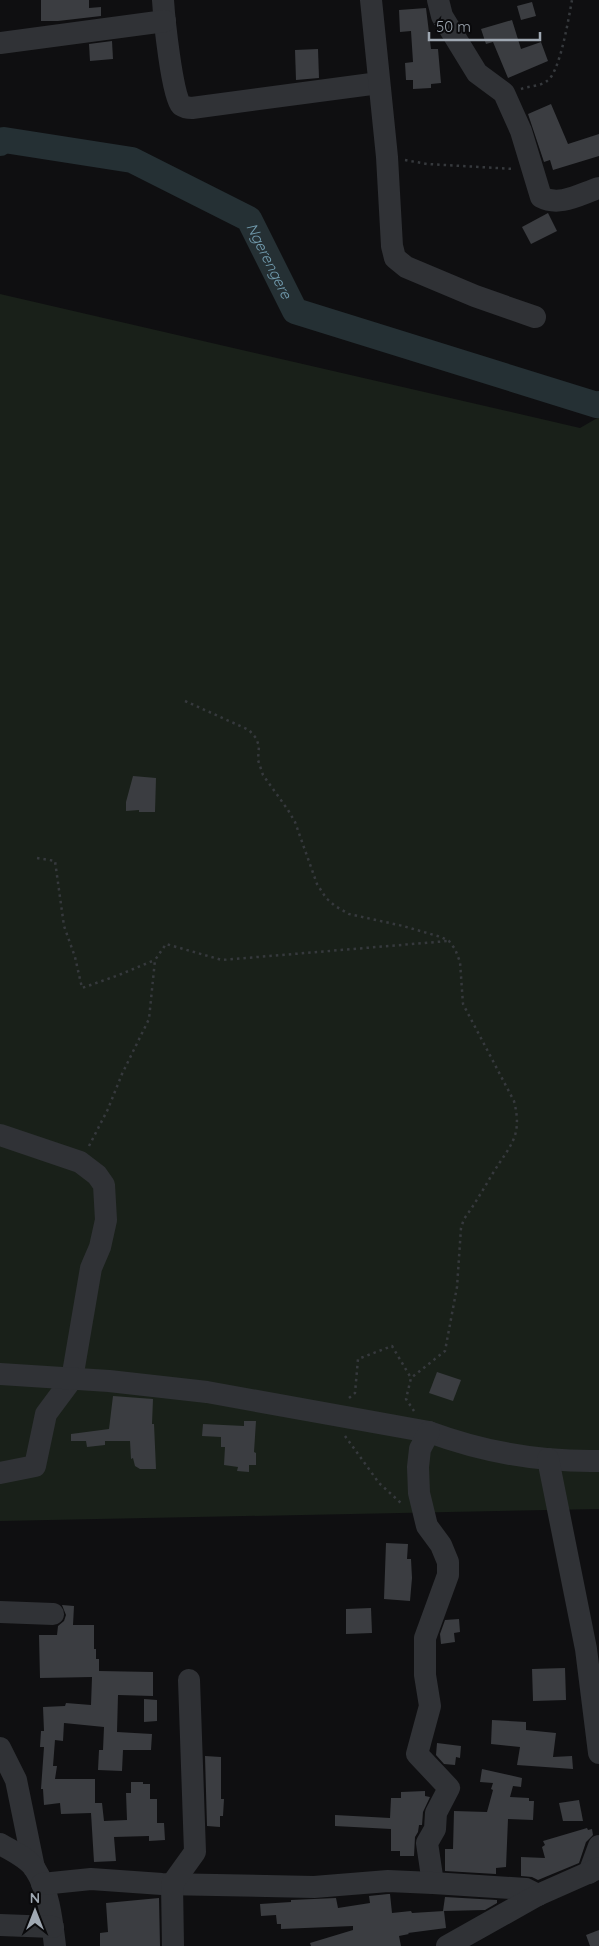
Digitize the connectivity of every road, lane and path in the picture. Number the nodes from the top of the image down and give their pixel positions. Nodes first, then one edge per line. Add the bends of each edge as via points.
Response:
1 (370, 0) edge
2 (438, 0) edge
3 (572, 0) edge
4 (164, 11) edge
5 (0, 43) edge
6 (379, 83) junction
7 (504, 93) junction
8 (387, 157) junction
9 (533, 171) junction
10 (599, 188) edge
11 (535, 317) dead end
12 (184, 701) dead end
13 (36, 858) dead end
14 (449, 941) junction
15 (155, 960) junction
16 (0, 1135) edge
17 (80, 1162) junction
18 (0, 1374) edge
19 (72, 1379) junction
20 (429, 1432) junction
21 (548, 1459) junction
22 (599, 1461) edge
23 (0, 1473) edge
24 (0, 1612) edge
25 (53, 1614) dead end
26 (189, 1680) dead end
27 (0, 1748) edge
28 (599, 1753) edge
29 (0, 1844) edge
30 (599, 1846) edge
31 (594, 1871) edge
32 (38, 1876) junction
33 (433, 1883) junction
34 (172, 1884) junction
35 (538, 1895) junction
36 (0, 1925) edge
37 (54, 1937) edge
38 (173, 1946) edge
39 (447, 1946) edge

1 - 6 street
2 - 7 street via 442,16 477,73
3 - 7 path via 553,76 547,82
4 - 5 street
4 - 6 street via 179,100 187,107
6 - 8 street
7 - 9 street via 521,131
8 - 9 path via 427,164
8 - 11 street via 395,258 406,267 436,280
9 - 10 street via 541,197 548,201 557,202
12 - 14 path via 249,730 256,738 263,775 300,833 326,898 349,914
13 - 15 path via 55,860 64,926 82,988
14 - 15 path via 222,960 166,944
14 - 20 path via 460,962 463,1004 514,1101 517,1125 511,1148 464,1219 457,1287 445,1352 411,1378 406,1399
15 - 17 path via 149,1020
16 - 17 street
17 - 19 street via 104,1185 106,1220 91,1268
18 - 19 street
19 - 20 street via 207,1392
19 - 23 street via 46,1414 35,1466
20 - 21 street via 495,1451
20 - 33 street via 420,1449 418,1493 427,1526 441,1545 448,1562 448,1575 425,1638 430,1706 417,1754 449,1788 436,1813 435,1830 428,1843
21 - 22 street
21 - 28 street via 586,1649
24 - 25 street
26 - 34 street via 195,1852
27 - 32 street via 16,1780
29 - 32 street via 16,1852
30 - 31 street
31 - 35 street
32 - 34 street
32 - 37 street
33 - 34 street via 388,1881 314,1887
33 - 35 street via 526,1889
34 - 38 street
35 - 39 street
36 - 37 street

